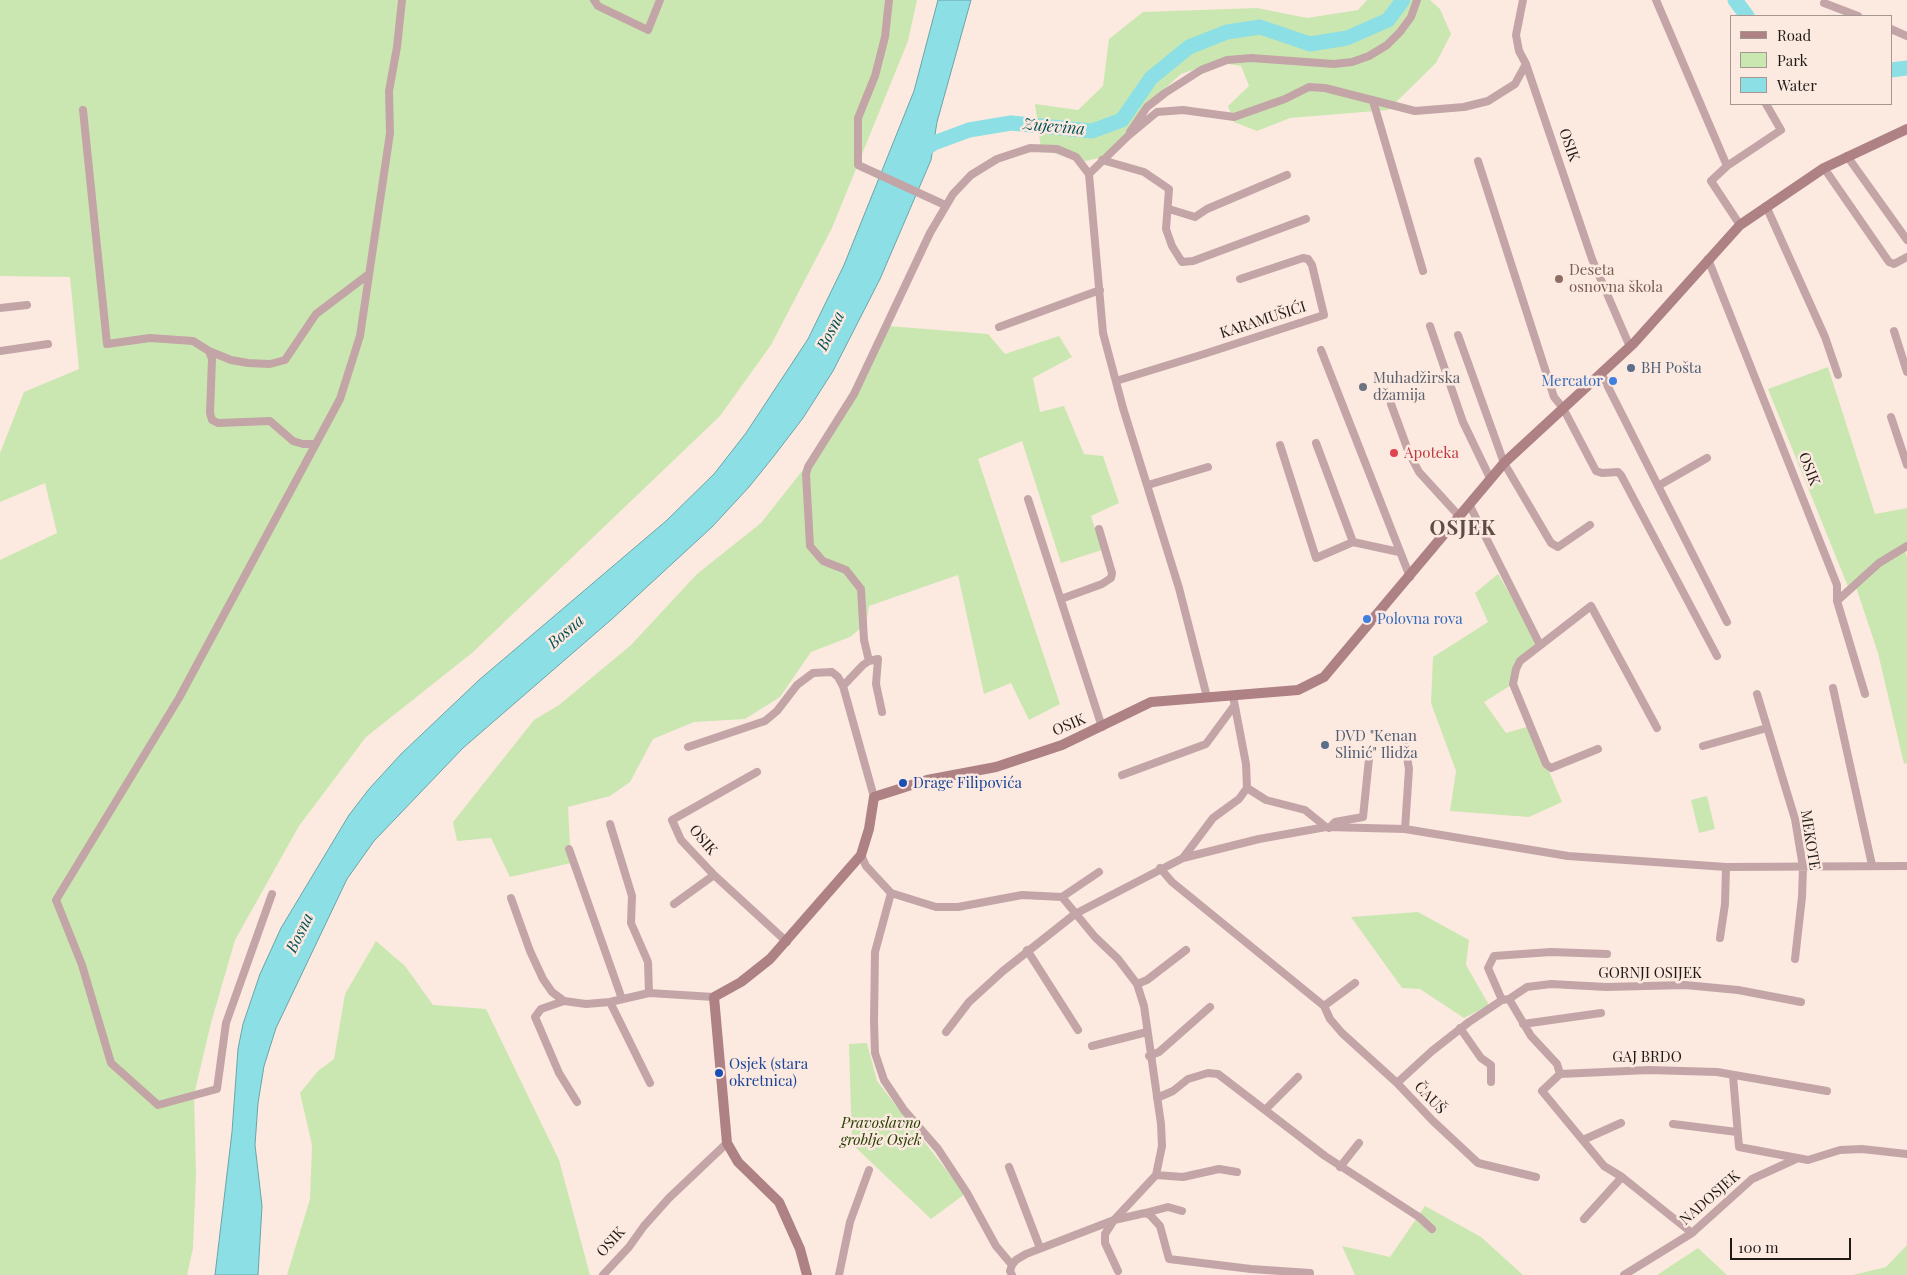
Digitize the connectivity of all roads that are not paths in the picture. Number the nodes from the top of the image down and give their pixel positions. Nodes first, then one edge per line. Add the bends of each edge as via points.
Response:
1 (402, 0) edge
2 (594, 0) edge
3 (660, 0) edge
4 (889, 0) edge
5 (1417, 0) edge
6 (1522, 0) edge
7 (1656, 0) edge
8 (1824, 3) dead end
9 (1855, 15) edge
10 (1892, 29) edge
11 (1907, 36) edge
12 (1526, 64) junction
13 (1373, 101) junction
14 (1767, 105) edge
15 (83, 110) dead end
16 (1907, 129) edge
17 (1128, 136) junction
18 (1847, 156) junction
19 (1102, 160) junction
20 (1478, 161) dead end
21 (1727, 166) junction
22 (1824, 168) junction
23 (1089, 174) junction
24 (1287, 175) dead end
25 (945, 205) junction
26 (1766, 206) junction
27 (1169, 209) junction
28 (1306, 219) dead end
29 (1740, 225) junction
30 (1907, 240) edge
31 (1907, 257) edge
32 (1708, 259) junction
33 (1423, 271) dead end
34 (368, 274) junction
35 (1240, 279) dead end
36 (1100, 290) junction
37 (27, 305) dead end
38 (0, 308) edge
39 (999, 326) dead end
40 (1430, 326) dead end
41 (1894, 331) dead end
42 (1458, 335) dead end
43 (48, 344) dead end
44 (1630, 348) junction
45 (1321, 350) dead end
46 (0, 351) edge
47 (209, 351) junction
48 (1907, 372) edge
49 (1601, 373) junction
50 (1838, 375) dead end
51 (1116, 380) junction
52 (1391, 404) dead end
53 (1563, 408) junction
54 (1891, 417) dead end
55 (1316, 443) dead end
56 (315, 444) junction
57 (1280, 445) dead end
58 (1707, 458) dead end
59 (1504, 463) junction
60 (1907, 465) edge
61 (1208, 466) dead end
62 (1490, 478) junction
63 (1148, 485) junction
64 (1658, 486) junction
65 (1028, 499) dead end
66 (1470, 506) junction
67 (1460, 517) junction
68 (1590, 525) dead end
69 (1099, 529) dead end
70 (1353, 542) junction
71 (1907, 546) edge
72 (1399, 552) junction
73 (1410, 577) junction
74 (1061, 599) junction
75 (1837, 601) junction
76 (1727, 622) dead end
77 (1540, 645) junction
78 (1717, 656) dead end
79 (869, 660) junction
80 (843, 686) junction
81 (1832, 688) dead end
82 (1757, 694) dead end
83 (1865, 694) dead end
84 (1207, 697) junction
85 (1234, 701) junction
86 (882, 712) dead end
87 (1102, 727) junction
88 (1658, 728) dead end
89 (1768, 728) junction
90 (1405, 745) dead end
91 (1703, 746) dead end
92 (688, 747) dead end
93 (1370, 749) dead end
94 (1598, 749) dead end
95 (757, 772) dead end
96 (1122, 775) dead end
97 (1247, 788) junction
98 (874, 797) junction
99 (610, 824) dead end
100 (1328, 828) junction
101 (1405, 829) junction
102 (569, 849) dead end
103 (861, 855) junction
104 (1183, 858) junction
105 (1872, 865) junction
106 (1907, 866) edge
107 (1726, 867) junction
108 (1803, 867) junction
109 (1160, 868) junction
110 (1099, 872) dead end
111 (714, 875) junction
112 (891, 893) junction
113 (272, 894) dead end
114 (1062, 897) junction
115 (511, 898) dead end
116 (674, 904) dead end
117 (1075, 914) junction
118 (1720, 938) dead end
119 (787, 942) junction
120 (1027, 950) junction
121 (1186, 950) dead end
122 (1607, 954) dead end
123 (1795, 958) dead end
124 (1355, 983) dead end
125 (1136, 984) junction
126 (649, 993) junction
127 (714, 997) junction
128 (622, 999) junction
129 (1506, 999) junction
130 (564, 1001) junction
131 (610, 1002) junction
132 (1801, 1002) dead end
133 (1324, 1006) junction
134 (1210, 1007) dead end
135 (1601, 1013) dead end
136 (1523, 1024) junction
137 (1460, 1028) junction
138 (1078, 1030) dead end
139 (946, 1032) dead end
140 (1147, 1032) junction
141 (1092, 1046) dead end
142 (1150, 1056) junction
143 (1560, 1074) junction
144 (1733, 1076) junction
145 (1298, 1077) dead end
146 (1491, 1082) dead end
147 (650, 1083) dead end
148 (1397, 1083) junction
149 (1827, 1091) dead end
150 (1157, 1098) junction
151 (577, 1102) dead end
152 (1266, 1109) junction
153 (1621, 1123) dead end
154 (1673, 1124) dead end
155 (1736, 1132) junction
156 (1584, 1140) junction
157 (727, 1143) junction
158 (1359, 1143) dead end
159 (1907, 1154) edge
160 (1796, 1159) junction
161 (1009, 1167) dead end
162 (1340, 1168) junction
163 (869, 1170) dead end
164 (1237, 1172) dead end
165 (1156, 1175) junction
166 (1536, 1177) dead end
167 (1622, 1177) junction
168 (1182, 1211) dead end
169 (1145, 1213) junction
170 (1584, 1218) dead end
171 (1114, 1220) junction
172 (1432, 1229) dead end
173 (1692, 1233) junction
174 (1040, 1248) junction
175 (1012, 1265) junction
176 (1118, 1271) dead end
177 (1310, 1273) dead end
178 (602, 1275) edge
179 (807, 1275) edge
180 (839, 1275) edge
181 (1012, 1275) edge
182 (1624, 1275) edge

1 - 34 street via 388,91 390,133
2 - 3 street via 598,6 648,30
4 - 25 street via 885,37 875,76 858,118 858,165
5 - 17 street via 1411,17 1400,32 1369,56 1334,64 1251,58 1227,60 1201,70 1147,107 1136,119
6 - 12 street via 1516,35 1519,52
7 - 21 street
8 - 9 street
10 - 11 street
12 - 13 street via 1510,89 1488,102 1415,111
12 - 44 street, OSIK via 1592,259
13 - 17 street via 1309,87 1234,117 1183,110 1157,112
13 - 33 street
14 - 21 street via 1781,130
15 - 47 street via 107,344 175,338 193,341
16 - 18 main road, OSIK
17 - 19 street
18 - 22 main road, OSIK
18 - 30 street
19 - 23 street
19 - 27 street via 1144,172 1165,185 1169,188
20 - 53 street via 1554,397
21 - 29 street via 1711,181
22 - 26 main road, OSIK
22 - 31 street via 1891,264
23 - 25 street via 1076,157 1067,153 1057,149 1030,148 982,168 962,184
23 - 36 street
24 - 27 street via 1195,217
25 - 79 street via 854,394 806,474 810,546 823,561 846,570 861,589 864,640
26 - 29 main road, OSIK
26 - 50 street via 1825,337
27 - 28 street via 1168,237 1179,258 1186,262
29 - 32 main road, OSIK
32 - 44 main road, OSIK
32 - 75 street, OSIK via 1837,584
34 - 47 street via 316,314 285,360 248,364
34 - 56 street via 360,336 340,399
35 - 51 street, KARAMUŠIĆI via 1308,259 1324,315
36 - 39 street
36 - 51 street via 1103,333
37 - 38 street
40 - 62 street via 1463,422
41 - 48 street
42 - 59 street
43 - 46 street
44 - 49 main road, OSIK
45 - 72 street
47 - 56 street via 212,359 212,420 218,423 270,421 292,441
49 - 53 main road, OSIK
49 - 64 street
51 - 63 street
52 - 67 street via 1419,472
53 - 59 main road, OSIK
53 - 78 street via 1596,471 1621,475
54 - 60 street
55 - 70 street
56 - 113 street via 179,698 56,900 82,965 110,1063 158,1104 217,1089 226,1023
57 - 70 street via 1316,558
58 - 64 street
59 - 62 main road, OSIK
59 - 68 street via 1554,547
61 - 63 street
62 - 66 main road, OSIK
63 - 84 street
64 - 76 street
65 - 74 street, OSIK
66 - 67 main road, OSIK
66 - 77 street
67 - 73 main road, OSIK
69 - 74 street via 1111,578
70 - 72 street
71 - 75 street via 1879,563
72 - 73 street
73 - 85 main road, OSIK via 1324,677 1298,690
74 - 87 street, OSIK
75 - 83 street, OSIK
77 - 88 street via 1591,606
77 - 94 street via 1520,661 1513,684 1546,764 1551,768 1558,767
79 - 80 street
79 - 86 street via 878,659 876,684
80 - 92 street via 832,672 813,673 797,685 765,721
80 - 98 street
81 - 105 street
82 - 89 street, MEKOTE
84 - 85 main road, OSIK
84 - 87 main road, OSIK via 1151,702
85 - 96 street via 1206,744
85 - 97 street via 1246,764
87 - 98 main road, OSIK via 1062,745 996,767 927,780
89 - 91 street
89 - 108 street, MEKOTE via 1795,819
90 - 101 street via 1408,784
93 - 100 street via 1363,817 1335,822
95 - 111 street, OSIK via 672,820 681,840
97 - 100 street via 1266,800 1305,810
97 - 104 street via 1239,799 1213,818
98 - 103 main road
99 - 126 street via 632,896 631,923 648,962
100 - 101 street
100 - 104 street via 1259,839
101 - 107 street via 1568,856
102 - 128 street
103 - 112 street via 866,866
103 - 119 main road
104 - 109 street
105 - 106 street
105 - 108 street
107 - 108 street
107 - 118 street
108 - 123 street, MEKOTE
109 - 117 street
109 - 133 street, ČAUŠ via 1172,882
110 - 114 street
111 - 116 street
111 - 119 street, OSIK
112 - 114 street via 936,907 958,907 1022,895
112 - 175 street via 876,952 875,1053 884,1080 904,1110 938,1149 996,1246
114 - 117 street
115 - 130 street via 544,979 552,992
117 - 120 street
117 - 125 street via 1118,959
119 - 127 main road via 756,971
120 - 138 street
120 - 139 street via 969,1002
121 - 125 street via 1147,980
122 - 129 street, GORNJI OSIJEK via 1551,952 1494,956 1488,968
124 - 133 street
125 - 140 street via 1144,1006
126 - 127 street
126 - 128 street
127 - 157 main road
128 - 131 street
129 - 132 street, GORNJI OSIJEK via 1528,987 1551,984 1606,987 1685,984
129 - 136 street
129 - 137 street, GORNJI OSIJEK
130 - 131 street via 586,1004
130 - 151 street via 541,1009 536,1017 558,1073
131 - 147 street
133 - 148 street, ČAUŠ via 1342,1033
134 - 142 street via 1159,1052
135 - 136 street
136 - 143 street via 1552,1057
137 - 146 street via 1481,1058 1491,1065
137 - 148 street, GORNJI OSIJEK
140 - 141 street
140 - 142 street
142 - 150 street
143 - 144 street, GAJ BRDO via 1676,1070
143 - 156 street via 1542,1091
144 - 149 street, GAJ BRDO
144 - 155 street
145 - 152 street
148 - 166 street, ČAUŠ via 1433,1122 1478,1162
150 - 152 street via 1188,1079 1214,1072
150 - 165 street via 1162,1146
152 - 162 street
153 - 156 street
154 - 155 street
155 - 160 street via 1739,1147
156 - 167 street via 1604,1166
157 - 178 street, OSIK via 669,1198
157 - 179 main road via 738,1162 779,1202 800,1249
158 - 162 street
159 - 160 street, NADOSJEK via 1862,1149 1840,1150 1808,1160
160 - 173 street, NADOSJEK via 1752,1179
161 - 174 street
162 - 172 street via 1419,1217
163 - 180 street via 850,1222
164 - 165 street via 1212,1170 1183,1177
165 - 171 street
167 - 170 street
167 - 173 street
168 - 169 street via 1168,1207
169 - 171 street
169 - 177 street via 1160,1226 1169,1259
171 - 174 street
171 - 176 street via 1104,1238
173 - 182 street, NADOSJEK
174 - 175 street
175 - 181 street

